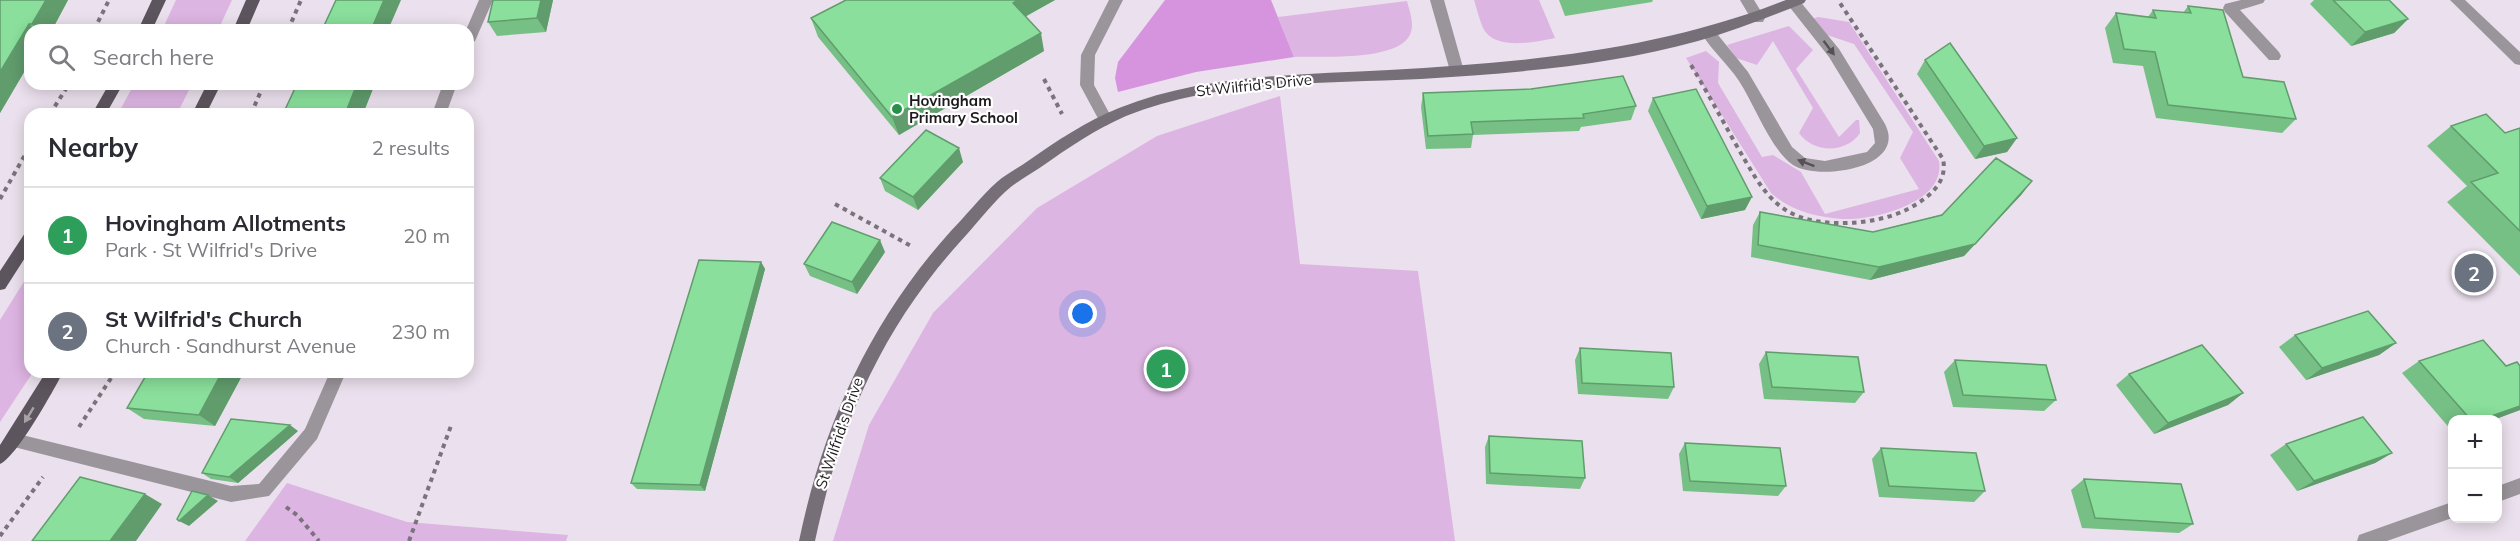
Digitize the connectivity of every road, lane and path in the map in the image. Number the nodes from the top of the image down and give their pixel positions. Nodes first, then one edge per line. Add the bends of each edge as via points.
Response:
1 (109, 0) edge
2 (159, 0) edge
3 (253, 0) edge
4 (301, 0) edge
5 (486, 0) edge
6 (1116, 0) edge
7 (1437, 0) edge
8 (1747, 0) edge
9 (2258, 0) edge
10 (2457, 0) edge
11 (1796, 1) edge
12 (1758, 18) junction
13 (97, 24) edge
14 (148, 24) edge
15 (243, 24) edge
16 (291, 24) edge
17 (474, 27) edge
18 (1709, 34) junction
19 (2274, 56) dead end
20 (2520, 60) edge
21 (1457, 71) junction
22 (1044, 80) dead end
23 (65, 90) edge
24 (113, 90) edge
25 (211, 90) edge
26 (261, 90) edge
27 (448, 90) edge
28 (54, 108) edge
29 (102, 108) edge
30 (202, 108) edge
31 (254, 108) edge
32 (441, 108) edge
33 (1106, 120) junction
34 (1074, 135) junction
35 (24, 157) edge
36 (0, 199) edge
37 (835, 204) dead end
38 (24, 246) edge
39 (936, 259) junction
40 (0, 284) edge
41 (51, 378) edge
42 (335, 378) edge
43 (452, 423) dead end
44 (14, 440) junction
45 (0, 456) edge
46 (2520, 486) edge
47 (262, 491) junction
48 (2502, 493) edge
49 (2448, 511) edge
50 (319, 541) edge
51 (409, 541) edge
52 (807, 541) edge
53 (2365, 541) edge

1 - 13 path
2 - 14 main road
3 - 15 main road
4 - 16 path
5 - 17 street
6 - 33 street via 1088,55 1087,85
7 - 21 street
8 - 12 street
9 - 19 street via 2230,8
10 - 20 street
11 - 12 street, St Wilfrid's Drive
11 -> 18 street via 1834,53 1880,128 1882,145 1871,157 1817,167 1792,157 1743,76
12 - 18 street, St Wilfrid's Drive
18 - 21 street, St Wilfrid's Drive via 1613,54
21 - 33 street, St Wilfrid's Drive via 1284,80 1196,90 1135,107
22 - 34 path
23 - 28 path
24 - 29 main road
25 - 30 main road
26 - 31 path
27 - 32 street
33 - 34 street, St Wilfrid's Drive
34 - 39 street, St Wilfrid's Drive via 1000,188
35 - 36 path
37 - 39 path
38 - 40 main road
39 - 52 street, St Wilfrid's Drive via 903,301 862,368 834,438
41 -> 44 main road
42 - 47 street via 311,434
43 - 51 path
44 - 45 main road
44 - 47 street via 231,494
46 - 48 street
47 - 50 path via 297,515
49 - 53 street

